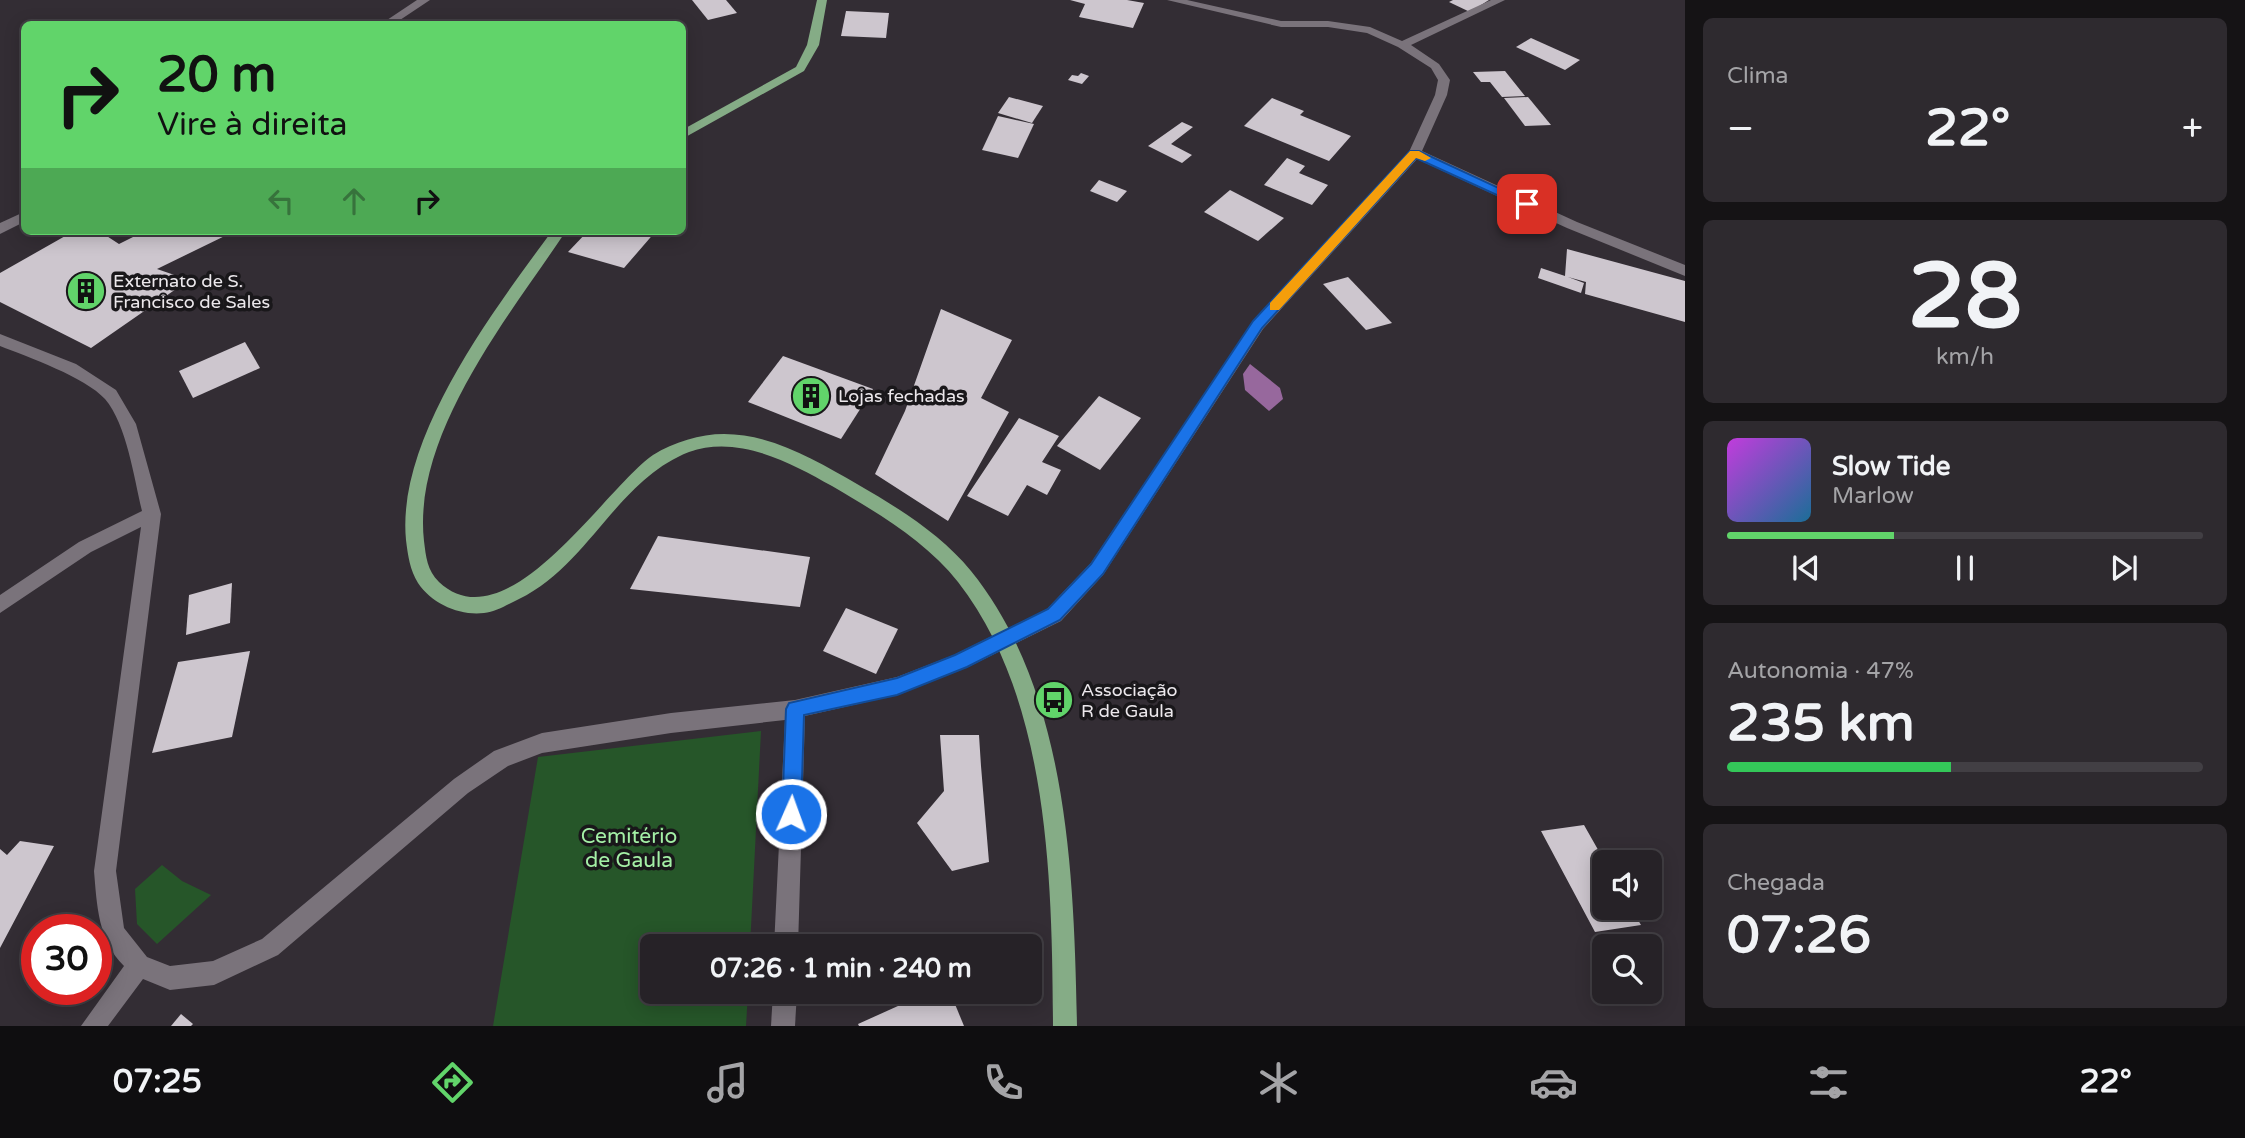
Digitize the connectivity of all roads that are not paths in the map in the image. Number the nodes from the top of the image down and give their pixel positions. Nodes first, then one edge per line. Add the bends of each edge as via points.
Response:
1 (425, 0) edge
2 (822, 0) edge
3 (1172, 0) edge
4 (1500, 0) edge
5 (392, 21) edge
6 (1402, 45) junction
7 (686, 133) edge
8 (1415, 153) junction
9 (21, 218) edge
10 (0, 229) edge
11 (556, 235) edge
12 (1685, 271) edge
13 (0, 340) edge
14 (152, 514) junction
15 (0, 605) edge
16 (1005, 639) junction
17 (795, 709) junction
18 (786, 934) edge
19 (139, 965) junction
20 (784, 1004) edge
21 (93, 1026) edge
22 (783, 1026) edge
23 (1065, 1026) edge

1 - 5 street
2 - 7 main road via 814,46 800,69
3 - 6 street via 1281,24 1370,30
4 - 6 street
6 - 8 street via 1435,66 1444,80
8 - 12 street
8 - 16 street via 1258,325 1097,569 1054,615
9 - 10 street
11 - 16 main road via 491,328 448,401 419,488 414,524 423,579 449,601 483,605 523,592 556,566 660,459 687,446 718,440 738,442 779,452 822,472 918,533 962,574
13 - 14 street via 69,368 110,394 128,424
14 - 15 street via 85,547
14 - 19 street via 106,871 109,918 120,947
16 - 17 street via 897,686
16 - 23 main road via 1045,766 1065,938
17 - 18 street
17 - 19 street via 542,743 501,758 461,786 270,947 214,973 170,978
19 - 21 street
20 - 22 street

